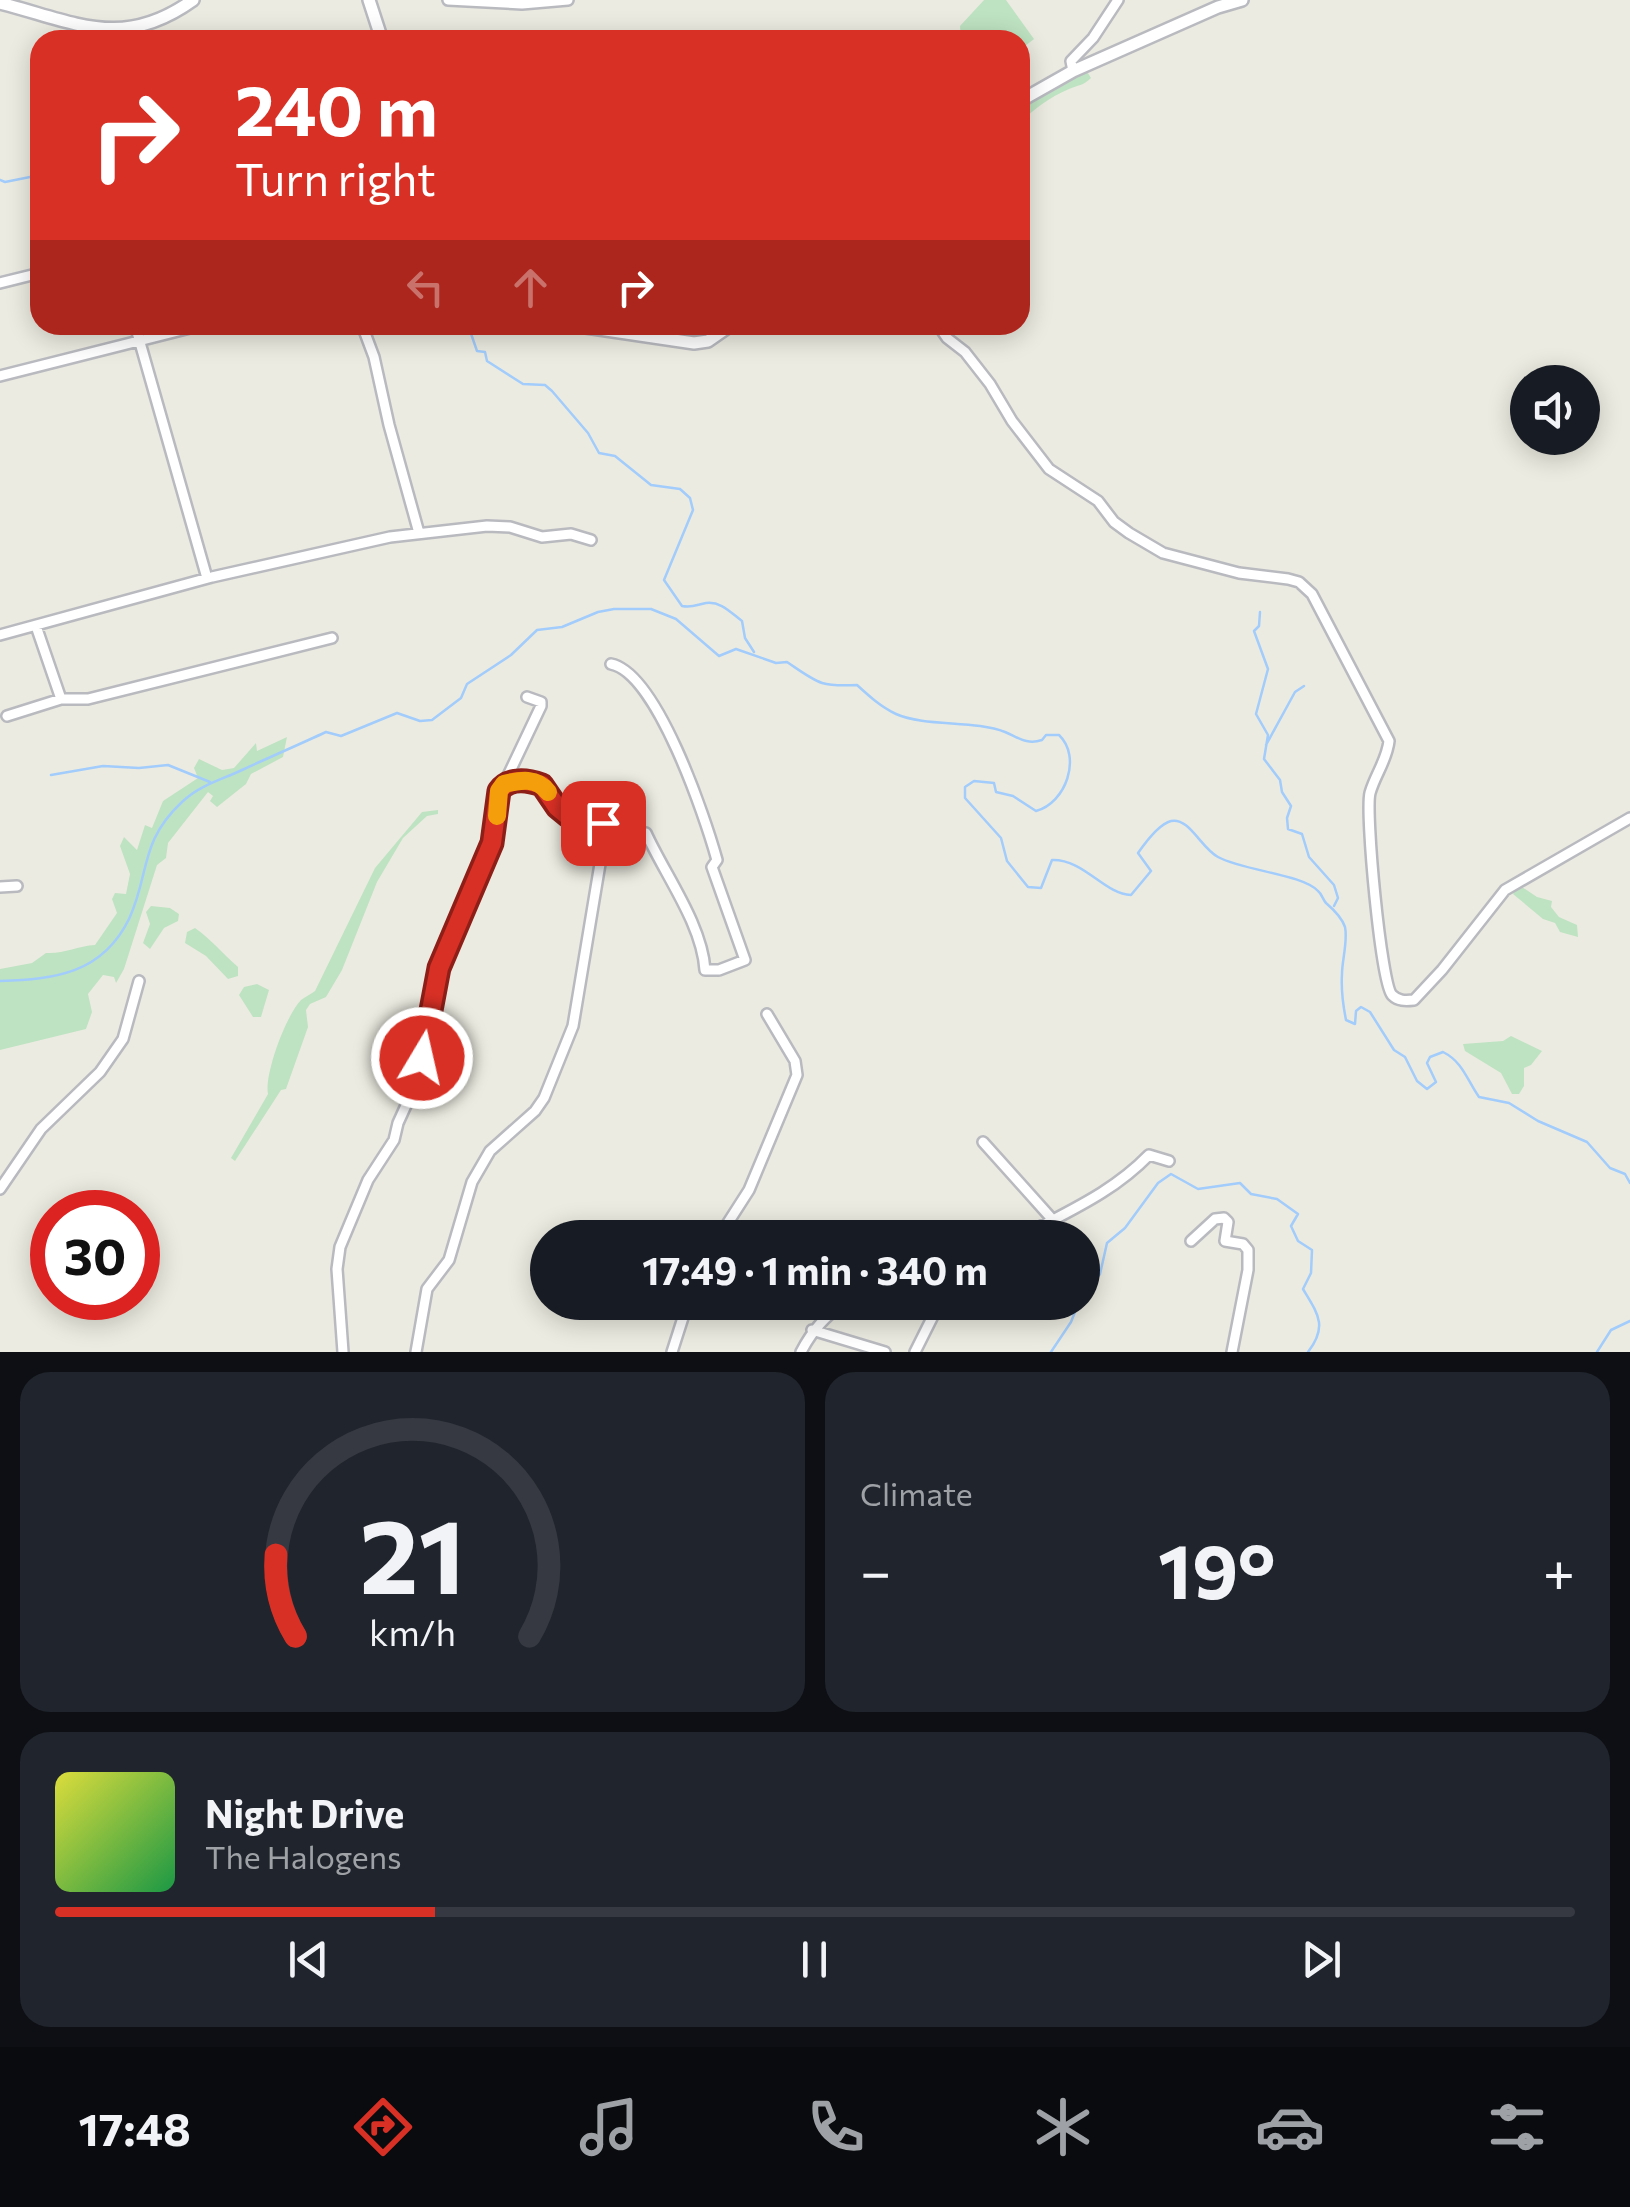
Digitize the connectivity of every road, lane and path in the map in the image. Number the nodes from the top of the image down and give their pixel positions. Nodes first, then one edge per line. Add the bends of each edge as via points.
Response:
1 (193, 0) edge
2 (369, 0) edge
3 (448, 0) edge
4 (568, 0) edge
5 (1118, 0) edge
6 (1242, 0) edge
7 (522, 2) edge
8 (0, 3) edge
9 (101, 30) edge
10 (134, 30) edge
11 (379, 30) edge
12 (1072, 71) junction
13 (1030, 95) edge
14 (30, 276) edge
15 (0, 284) edge
16 (138, 335) edge
17 (161, 335) edge
18 (366, 335) edge
19 (636, 335) edge
20 (716, 335) edge
21 (948, 335) edge
22 (140, 340) junction
23 (0, 376) edge
24 (419, 533) junction
25 (590, 540) dead end
26 (207, 578) junction
27 (36, 626) junction
28 (0, 635) edge
29 (332, 638) dead end
30 (611, 664) dead end
31 (527, 697) dead end
32 (61, 699) junction
33 (7, 716) dead end
34 (504, 784) junction
35 (1630, 818) edge
36 (646, 834) dead end
37 (17, 886) dead end
38 (0, 887) edge
39 (139, 982) dead end
40 (767, 1014) dead end
41 (983, 1142) dead end
42 (1169, 1162) dead end
43 (0, 1189) edge
44 (730, 1220) edge
45 (1052, 1220) joint
46 (1191, 1241) dead end
47 (682, 1320) edge
48 (824, 1320) edge
49 (931, 1320) edge
50 (812, 1330) junction
51 (344, 1352) edge
52 (416, 1352) edge
53 (672, 1352) edge
54 (801, 1352) edge
55 (885, 1352) edge
56 (914, 1352) edge
57 (1232, 1352) edge

1 - 10 street
2 - 11 street
3 - 7 street
4 - 7 street
5 - 12 street via 1071,61
6 - 12 street
8 - 9 street
12 - 13 street
14 - 15 street
16 - 22 street
17 - 22 street
18 - 24 street
19 - 20 street via 694,344
21 - 35 street via 1049,469 1098,501 1129,533 1162,553 1299,582 1312,594 1389,741 1369,796 1373,893 1385,984 1393,996 1414,1000 1505,890
22 - 23 street
22 - 26 street
24 - 25 street via 510,527
24 - 26 street
26 - 27 street
27 - 28 street
27 - 32 street
29 - 32 street via 88,699
30 - 36 street via 640,683 702,806 717,860 712,867 745,960 706,970 673,881
31 - 34 street via 541,706
32 - 33 street
34 - 51 street via 492,843 439,968 418,1079 340,1246
34 - 52 street via 542,785 561,812 603,823 581,991 544,1098 490,1150 472,1182 450,1260 427,1289
37 - 38 street
39 - 43 street via 122,1039 100,1072 41,1129
40 - 44 street via 798,1075
41 - 45 street
42 - 45 street via 1148,1155 1095,1200
46 - 57 street via 1224,1218 1225,1241 1248,1250
47 - 53 street
48 - 50 street
49 - 56 street
50 - 54 street
50 - 55 street

